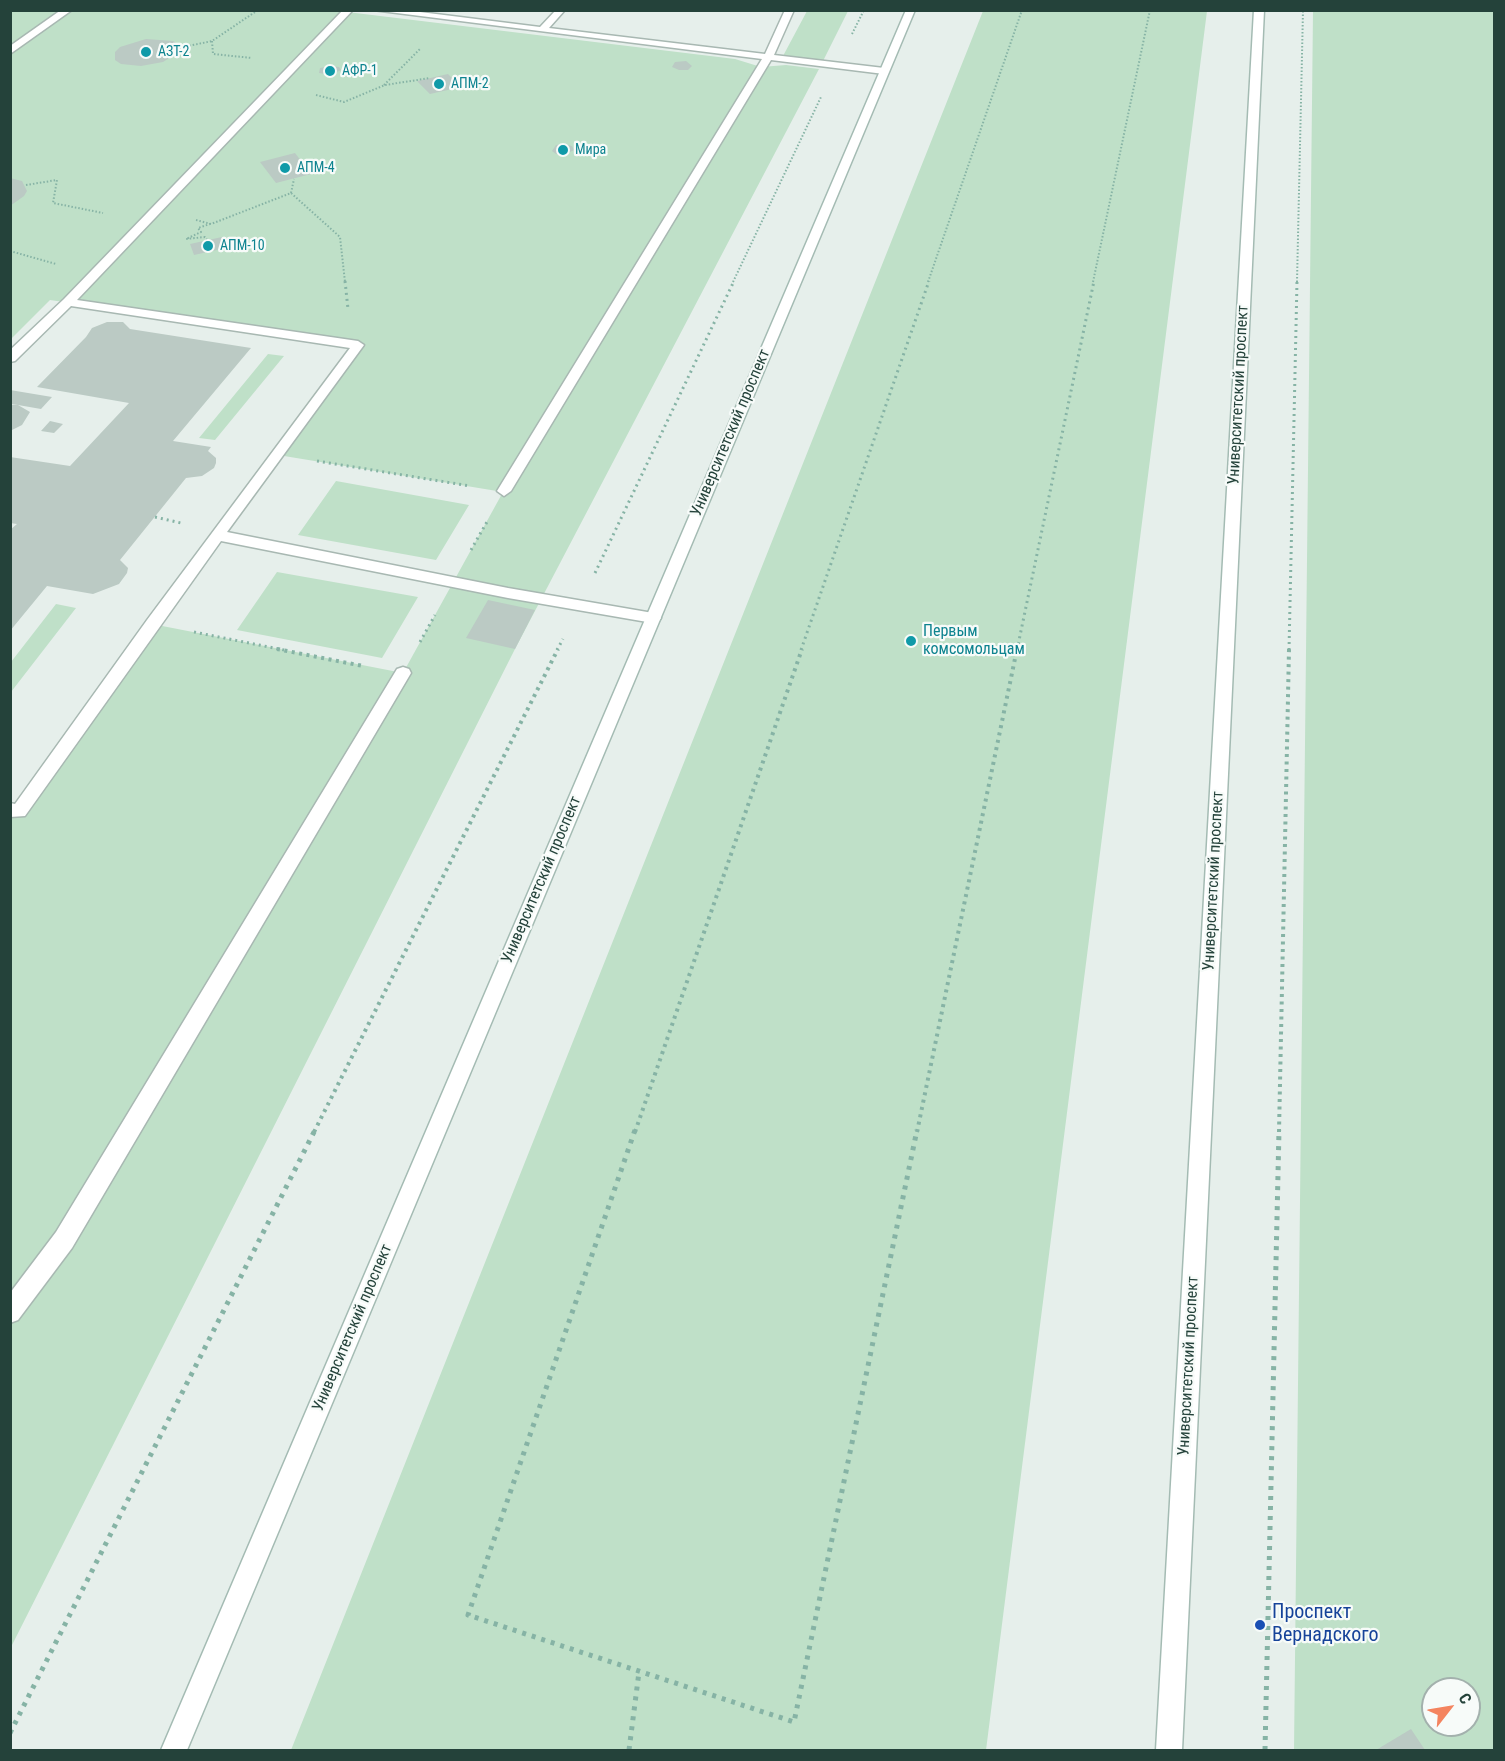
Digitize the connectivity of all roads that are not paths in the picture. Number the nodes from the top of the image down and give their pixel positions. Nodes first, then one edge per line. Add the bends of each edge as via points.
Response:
1 (68, 10) edge
2 (349, 10) edge
3 (377, 10) edge
4 (790, 10) edge
5 (911, 10) edge
6 (1259, 10) edge
7 (561, 11) edge
8 (424, 13) edge
9 (542, 30) junction
10 (10, 51) edge
11 (768, 57) junction
12 (884, 71) junction
13 (68, 302) junction
14 (10, 358) edge
15 (504, 491) dead end
16 (217, 535) junction
17 (653, 618) junction
18 (403, 674) dead end
19 (10, 810) edge
20 (10, 1312) edge
21 (174, 1750) edge
22 (1169, 1750) edge

1 - 10 main road
2 - 13 main road
3 - 8 main road
4 - 11 main road
5 - 12 main road, Университетский проспект
6 - 22 main road, Университетский проспект
7 - 9 main road
8 - 9 main road via 451,20
9 - 11 main road
11 - 12 main road
11 - 15 main road
12 - 17 main road, Университетский проспект
13 - 14 main road
13 - 16 main road via 358,345
16 - 17 main road
16 - 19 main road via 19,812
17 - 21 main road, Университетский проспект
18 - 20 main road via 64,1240

